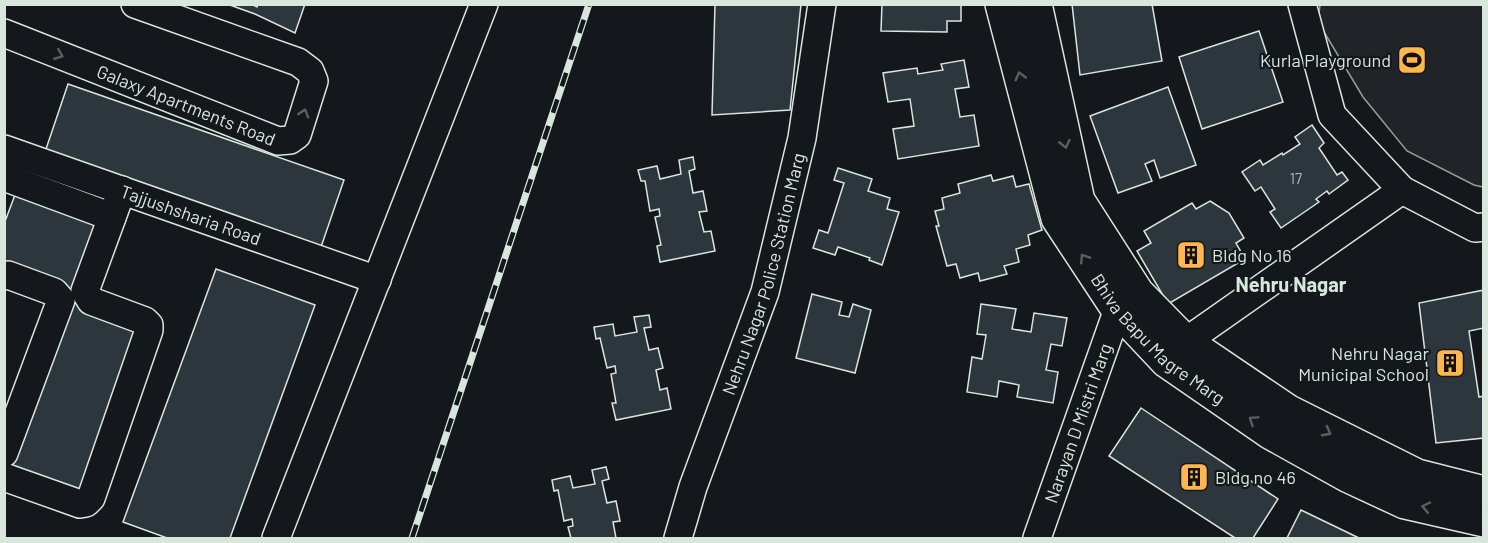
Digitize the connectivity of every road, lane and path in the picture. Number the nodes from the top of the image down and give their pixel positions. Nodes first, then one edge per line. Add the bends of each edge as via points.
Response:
1 (135, 4) edge
2 (483, 4) edge
3 (822, 4) edge
4 (1002, 4) edge
5 (1035, 4) edge
6 (1302, 4) edge
7 (4, 33) edge
8 (4, 149) edge
9 (4, 177) edge
10 (122, 190) junction
11 (1402, 190) junction
12 (112, 217) junction
13 (1484, 227) edge
14 (4, 276) edge
15 (377, 279) junction
16 (1127, 301) junction
17 (1176, 352) junction
18 (4, 453) edge
19 (1356, 463) junction
20 (4, 477) edge
21 (1484, 493) edge
22 (1484, 520) edge
23 (276, 538) edge
24 (678, 538) edge
25 (1037, 538) edge

7 -> 1 street, Galaxy Apartments Road via 278,141 297,135 314,81 310,71 298,62
2 - 15 street
3 - 24 street, Nehru Nagar Police Station Marg via 802,138 765,292
16 -> 4 street, Bhiva Bapu Magre Marg via 1058,218
5 -> 16 street via 1078,201
6 - 11 street via 1332,115
8 - 10 street, Tajjushsharia Road
9 - 12 street
10 - 12 street
10 - 15 street, Tajjushsharia Road
11 - 13 street via 1475,228
11 - 17 street
12 - 20 street via 85,291 91,301 145,321 149,330 91,498 80,504
14 - 18 street via 54,292 61,300
15 - 23 street
16 - 17 street, Bhiva Bapu Magre Marg
16 - 25 street, Narayan D Mistri Marg
17 - 19 street, Bhiva Bapu Magre Marg via 1270,432
19 - 21 street
22 -> 19 street, Bhiva Bapu Magre Marg via 1405,502

